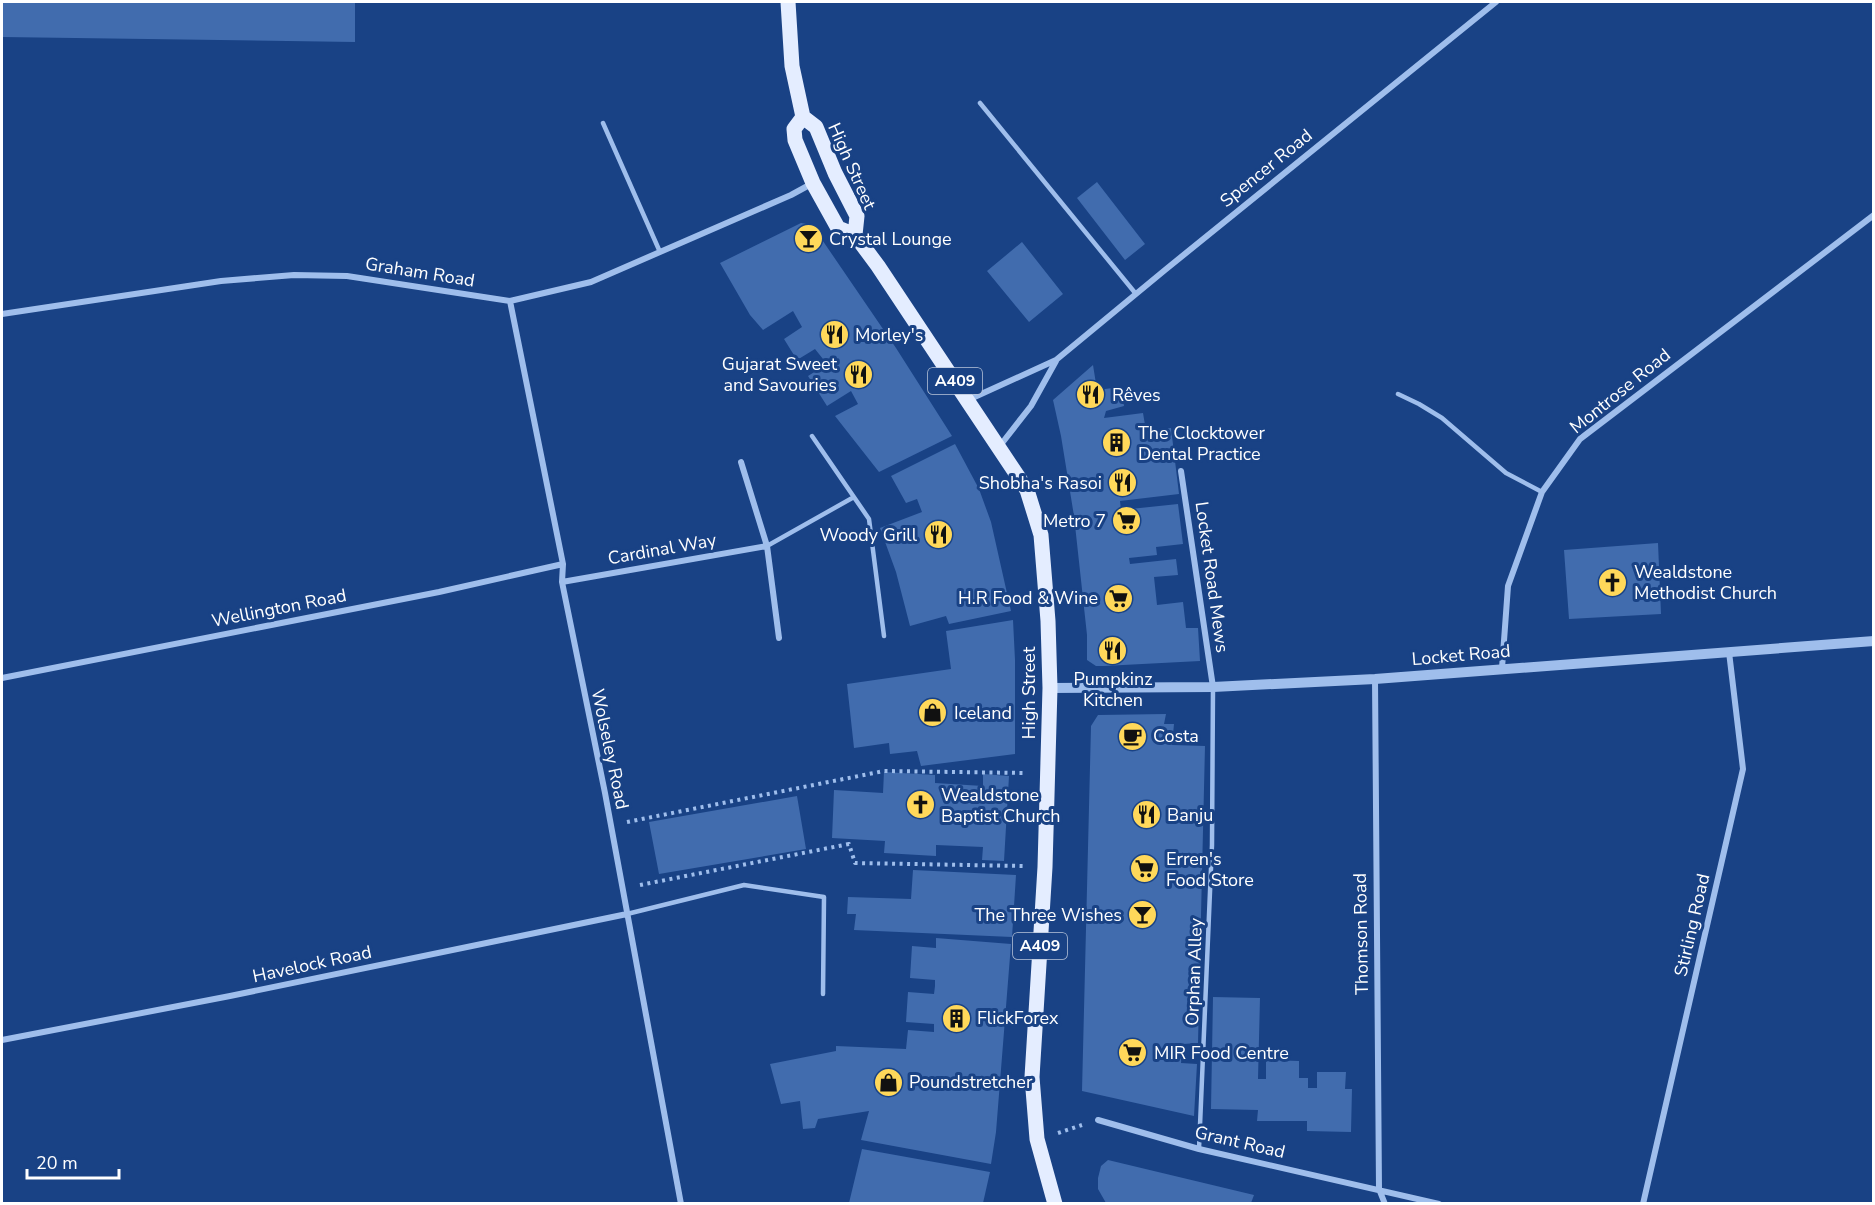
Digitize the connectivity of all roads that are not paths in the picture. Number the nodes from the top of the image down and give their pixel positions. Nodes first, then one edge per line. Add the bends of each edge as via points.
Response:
1 (788, 2) edge
2 (1496, 2) edge
3 (980, 103) dead end
4 (803, 117) junction
5 (603, 123) dead end
6 (813, 183) junction
7 (1874, 215) edge
8 (855, 235) junction
9 (660, 252) junction
10 (1136, 294) junction
11 (510, 301) junction
12 (2, 314) edge
13 (1056, 360) junction
14 (1398, 394) dead end
15 (967, 400) junction
16 (812, 436) dead end
17 (998, 448) junction
18 (741, 462) dead end
19 (1181, 471) dead end
20 (1542, 492) junction
21 (854, 498) junction
22 (768, 546) junction
23 (563, 564) junction
24 (562, 582) junction
25 (884, 636) dead end
26 (779, 638) dead end
27 (1874, 641) edge
28 (1729, 651) junction
29 (1502, 668) junction
30 (2, 678) edge
31 (1375, 679) junction
32 (1213, 687) junction
33 (1050, 688) junction
34 (627, 914) junction
35 (823, 994) dead end
36 (2, 1040) edge
37 (1098, 1120) road end
38 (1199, 1149) junction
39 (1379, 1189) junction
40 (681, 1203) edge
41 (1054, 1203) edge
42 (1385, 1203) edge
43 (1439, 1203) edge
44 (1643, 1203) edge

1 - 4 main road, High Street / A409 via 792,66
2 - 10 street, Spencer Road
3 - 10 lane
4 - 6 main road, High Street / A409 via 794,134
4 - 8 main road, High Street via 816,127 857,216
5 - 9 lane
6 - 8 main road, High Street / A409 via 838,228
6 - 9 street, Graham Road
7 - 20 street, Montrose Road via 1580,439
8 - 15 main road, High Street / A409
9 - 11 street, Graham Road via 591,282
10 - 13 street, Spencer Road
11 - 12 street, Graham Road via 347,276 294,275 221,281
11 - 23 street, Wolseley Road
13 - 15 street, Spencer Road
13 - 17 street, Spencer Road via 1031,406
14 - 20 lane via 1442,418 1506,473
15 - 17 main road, High Street / A409
16 - 21 lane
17 - 33 main road, High Street / A409 via 1027,490 1041,535
18 - 22 street
19 - 32 street, Locket Road Mews
20 - 29 street, Montrose Road via 1508,586
21 - 22 lane
21 - 25 lane via 869,519
22 - 24 street, Cardinal Way
22 - 26 street
23 - 24 street, Wolseley Road
23 - 30 street, Wellington Road
24 - 34 street, Wolseley Road
27 - 28 street, Locket Road
28 - 29 street, Locket Road
28 - 44 street, Stirling Road via 1743,769
29 - 31 street, Locket Road
31 - 32 street, Locket Road
31 - 39 street, Thomson Road
32 - 33 street, Locket Road
32 - 38 lane, Orphan Alley via 1212,845
33 - 41 main road, High Street / A409 via 1045,867 1032,1077 1037,1139
34 - 35 lane via 744,885 824,897
34 - 36 street, Havelock Road
34 - 40 street, Wolseley Road
37 - 38 street, Grant Road
38 - 39 street, Grant Road
39 - 42 street
39 - 43 street, Grant Road

